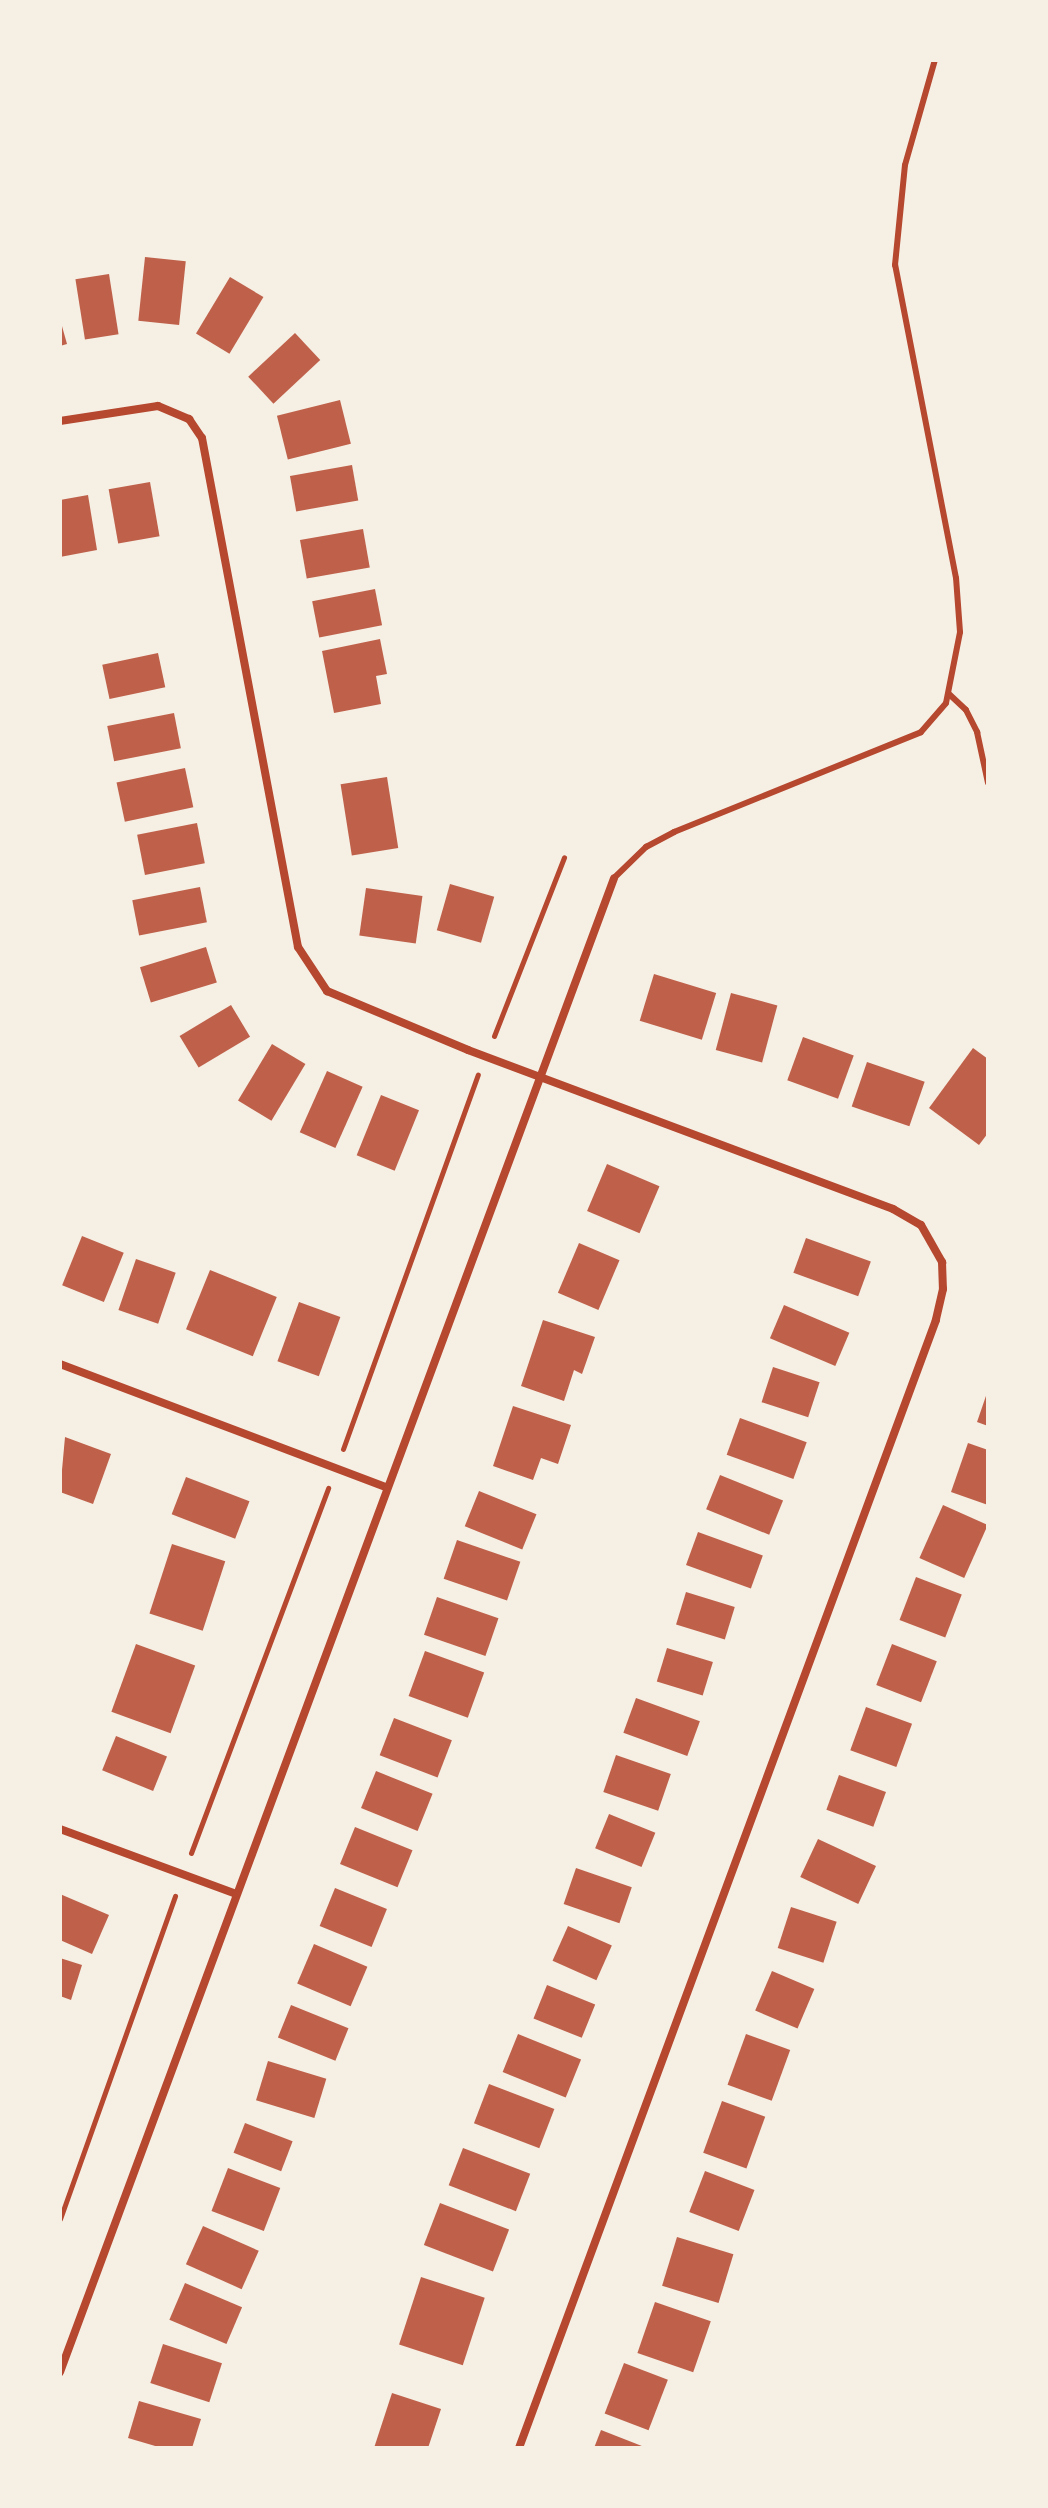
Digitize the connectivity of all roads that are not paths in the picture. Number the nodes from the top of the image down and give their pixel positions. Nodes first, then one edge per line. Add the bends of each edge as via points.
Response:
1 (935, 60) edge
2 (60, 421) edge
3 (949, 694) junction
4 (988, 783) edge
5 (614, 878) joint
6 (539, 1076) junction
7 (60, 1364) edge
8 (386, 1487) junction
9 (60, 1829) edge
10 (234, 1893) junction
11 (60, 2372) edge
12 (519, 2448) edge

1 - 3 lane via 905,165 895,265 956,578 960,632
2 - 6 street via 158,406 189,419 202,438 295,933 308,970 327,991 350,1004
3 - 4 lane via 966,710 977,732
3 - 5 lane via 935,721 921,732 674,832 646,847
5 - 6 street
6 - 8 street
6 - 12 street via 910,1216 937,1248 943,1289
7 - 8 street
8 - 10 street
9 - 10 street
10 - 11 street

